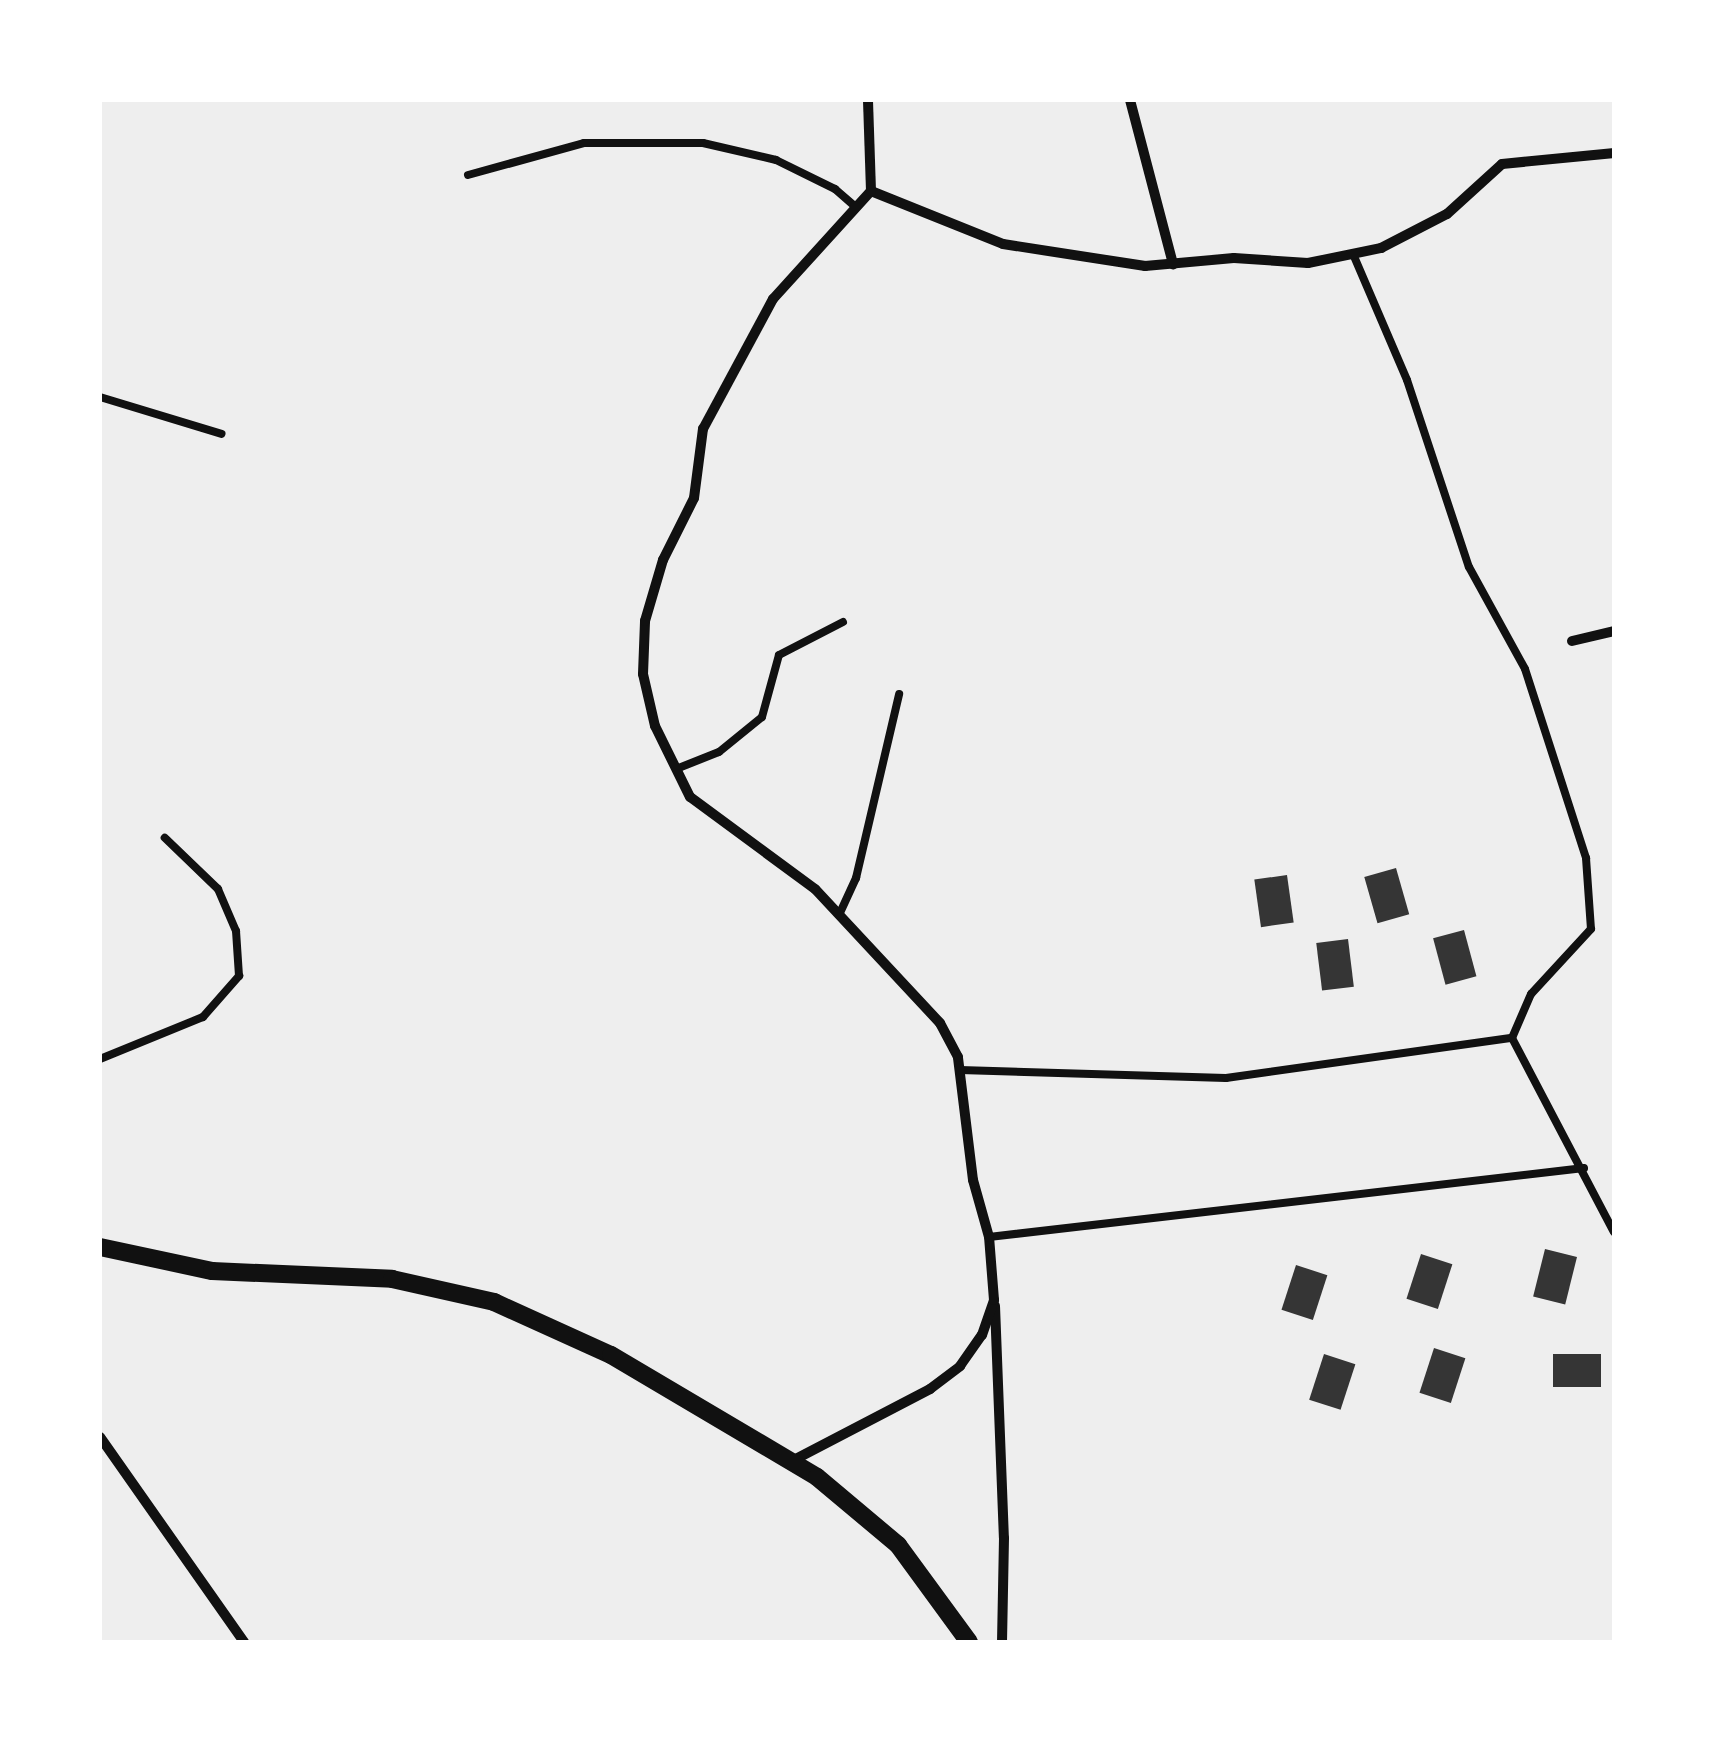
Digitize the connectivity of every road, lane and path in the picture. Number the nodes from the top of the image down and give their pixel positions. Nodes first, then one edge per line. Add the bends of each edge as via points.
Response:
1 (868, 100) edge
2 (1130, 100) edge
3 (1614, 153) edge
4 (468, 175) dead end
5 (871, 190) junction
6 (856, 207) junction
7 (1353, 254) junction
8 (1173, 264) junction
9 (100, 397) edge
10 (222, 434) dead end
11 (843, 622) dead end
12 (1614, 631) edge
13 (1572, 641) dead end
14 (899, 694) dead end
15 (676, 769) junction
16 (165, 838) dead end
17 (838, 915) junction
18 (1512, 1038) junction
19 (100, 1060) edge
20 (960, 1070) junction
21 (1584, 1168) junction
22 (1614, 1232) edge
23 (989, 1237) junction
24 (100, 1247) edge
25 (994, 1300) junction
26 (100, 1437) edge
27 (790, 1462) junction
28 (244, 1642) edge
29 (969, 1642) edge
30 (1002, 1642) edge

1 - 5 street
2 - 8 street
3 - 7 street via 1502,164 1447,214 1381,248
4 - 6 lane via 584,143 704,143 776,160 836,189
5 - 6 street
5 - 8 street via 1003,244 1145,266
6 - 15 street via 773,298 704,429 694,498 663,560 645,621 643,674 655,726
7 - 8 street via 1308,262 1234,258
7 - 18 lane via 1407,380 1468,567 1524,670 1586,858 1591,929 1531,994
9 - 10 lane
11 - 15 lane via 779,654 762,717 719,752
12 - 13 street
14 - 17 lane via 856,878
15 - 17 street via 690,797 815,889
16 - 19 lane via 218,889 236,931 239,976 203,1017
17 - 20 street via 940,1023
18 - 20 lane via 1226,1078
18 - 21 lane
20 - 23 street via 973,1180
21 - 22 lane
21 - 23 lane
23 - 25 street
24 - 27 street via 212,1271 392,1279 494,1302 612,1356
25 - 27 street via 982,1336 960,1366 930,1389
25 - 30 street
26 - 28 street
27 - 29 street via 898,1545

